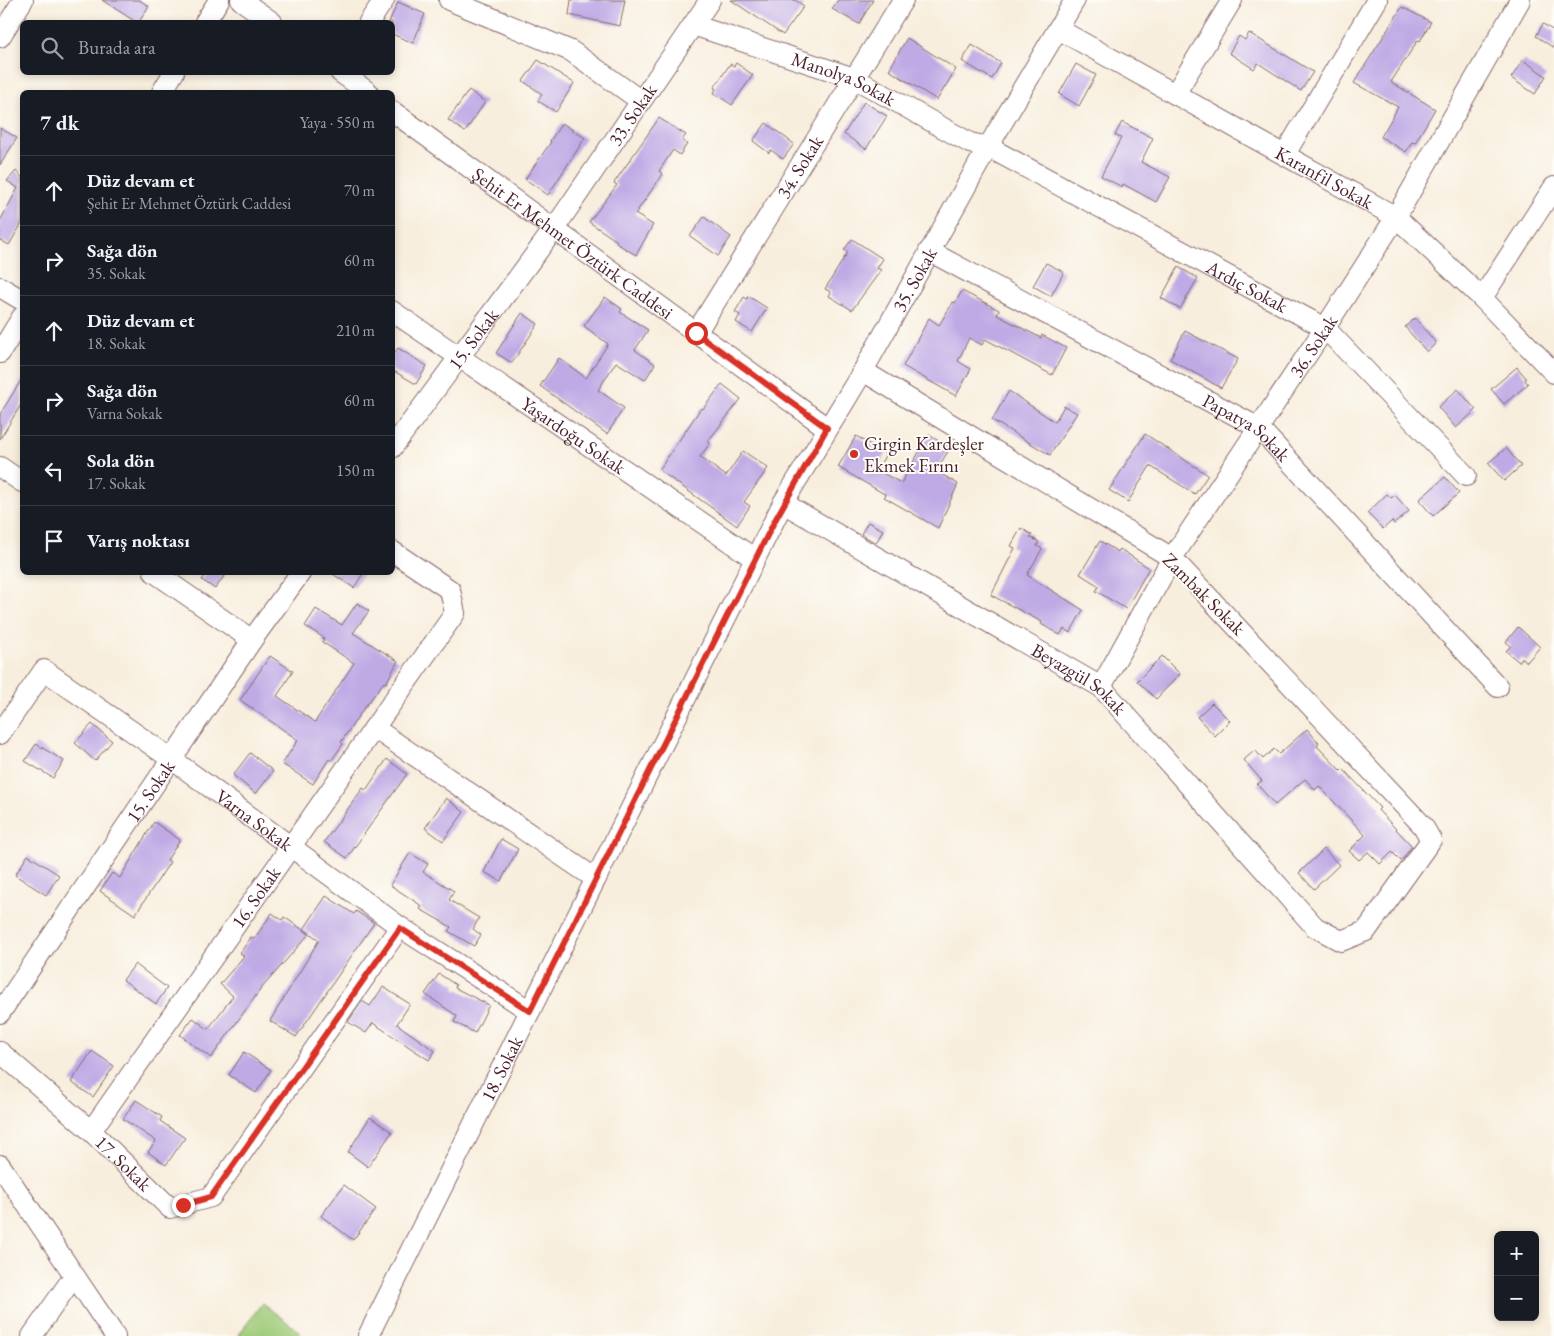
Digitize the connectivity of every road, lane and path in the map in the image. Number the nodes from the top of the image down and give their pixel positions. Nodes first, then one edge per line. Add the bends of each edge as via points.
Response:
1 (23, 0) edge
2 (219, 0) edge
3 (241, 0) edge
4 (384, 0) edge
5 (449, 0) edge
6 (710, 0) edge
7 (903, 0) edge
8 (1075, 0) edge
9 (1232, 0) edge
10 (1377, 0) edge
11 (1520, 0) edge
12 (206, 20) edge
13 (269, 20) edge
14 (371, 20) edge
15 (693, 25) junction
16 (1058, 29) junction
17 (0, 37) edge
18 (172, 75) edge
19 (344, 75) edge
20 (854, 78) junction
21 (163, 90) edge
22 (365, 90) edge
23 (1176, 94) junction
24 (641, 101) junction
25 (395, 113) edge
26 (988, 147) junction
27 (1285, 154) junction
28 (1554, 187) edge
29 (1396, 217) junction
30 (554, 229) junction
31 (929, 251) junction
32 (0, 287) edge
33 (1482, 298) junction
34 (20, 299) edge
35 (395, 313) edge
36 (20, 320) edge
37 (1325, 328) junction
38 (696, 333) junction
39 (0, 353) edge
40 (460, 356) junction
41 (863, 371) junction
42 (1554, 373) edge
43 (827, 428) junction
44 (1259, 428) junction
45 (395, 444) edge
46 (0, 467) edge
47 (1466, 476) dead end
48 (20, 481) edge
49 (784, 503) junction
50 (395, 553) edge
51 (1172, 558) junction
52 (755, 559) junction
53 (158, 575) edge
54 (300, 575) edge
55 (252, 640) junction
56 (1101, 687) junction
57 (1498, 687) dead end
58 (374, 728) junction
59 (0, 734) edge
60 (173, 760) junction
61 (1423, 826) joint
62 (290, 848) junction
63 (596, 879) junction
64 (400, 928) junction
65 (530, 1011) junction
66 (0, 1012) edge
67 (0, 1052) edge
68 (92, 1131) junction
69 (0, 1165) edge
70 (74, 1276) junction
71 (32, 1336) edge
72 (115, 1336) edge
73 (368, 1336) edge

1 - 17 street
2 - 12 street
3 - 13 street
4 - 14 street
5 - 24 street via 571,51
6 - 15 street, 33. Sokak
7 - 20 street, 34. Sokak
8 - 16 street, 35. Sokak
9 - 23 street
10 - 27 street
11 - 29 street, 36. Sokak
15 - 20 street, Manolya Sokak
15 - 24 street, 33. Sokak
16 - 23 street, Karanfil Sokak
16 - 26 street, 35. Sokak
18 - 21 street
19 - 22 street
20 - 26 street, Manolya Sokak via 970,142
20 - 38 street, 34. Sokak
23 - 27 street, Karanfil Sokak
24 - 30 street, 33. Sokak
25 - 30 street, Şehit Er Mehmet Öztürk Caddesi
26 - 31 street, 35. Sokak
26 - 37 street, Ardıç Sokak
27 - 29 street, Karanfil Sokak
28 - 33 street
29 - 33 street, Karanfil Sokak
29 - 37 street, 36. Sokak
30 - 38 street, Şehit Er Mehmet Öztürk Caddesi
30 - 40 street, 15. Sokak
31 - 41 street, 35. Sokak
31 - 44 street, Papatya Sokak
32 - 34 street
33 - 42 street, Karanfil Sokak
35 - 40 street, Yaşardoğu Sokak
36 - 39 street
37 - 44 street, 36. Sokak
37 - 47 street, Ardıç Sokak
38 - 43 street, Şehit Er Mehmet Öztürk Caddesi
40 - 45 street, 15. Sokak
40 - 52 street, Yaşardoğu Sokak
41 - 43 street, 35. Sokak
41 - 51 street, Zambak Sokak
43 - 49 street, 35. Sokak
44 - 51 street, 36. Sokak
44 - 57 street, Papatya Sokak
46 - 48 street
49 - 52 street, 35. Sokak
49 - 56 street, Beyazgül Sokak
50 - 58 street, 16. Sokak via 450,590 455,613
51 - 56 street, 36. Sokak
51 - 61 street, Zambak Sokak
52 - 63 street, 18. Sokak
53 - 55 street
54 - 55 street, 15. Sokak
55 - 60 street, 15. Sokak
56 - 61 street, Beyazgül Sokak via 1315,926 1341,941 1366,932 1431,840
58 - 62 street, 16. Sokak
58 - 63 street
59 - 60 street, Varna Sokak via 44,670
60 - 62 street, Varna Sokak
60 - 66 street, 15. Sokak
62 - 64 street, Varna Sokak
62 - 68 street, 16. Sokak
63 - 65 street, 18. Sokak
64 - 65 street, Varna Sokak
64 - 68 street, 17. Sokak via 211,1197 170,1208
65 - 73 street, 18. Sokak
67 - 68 street, 17. Sokak
69 - 70 street
70 - 71 street
70 - 72 street

